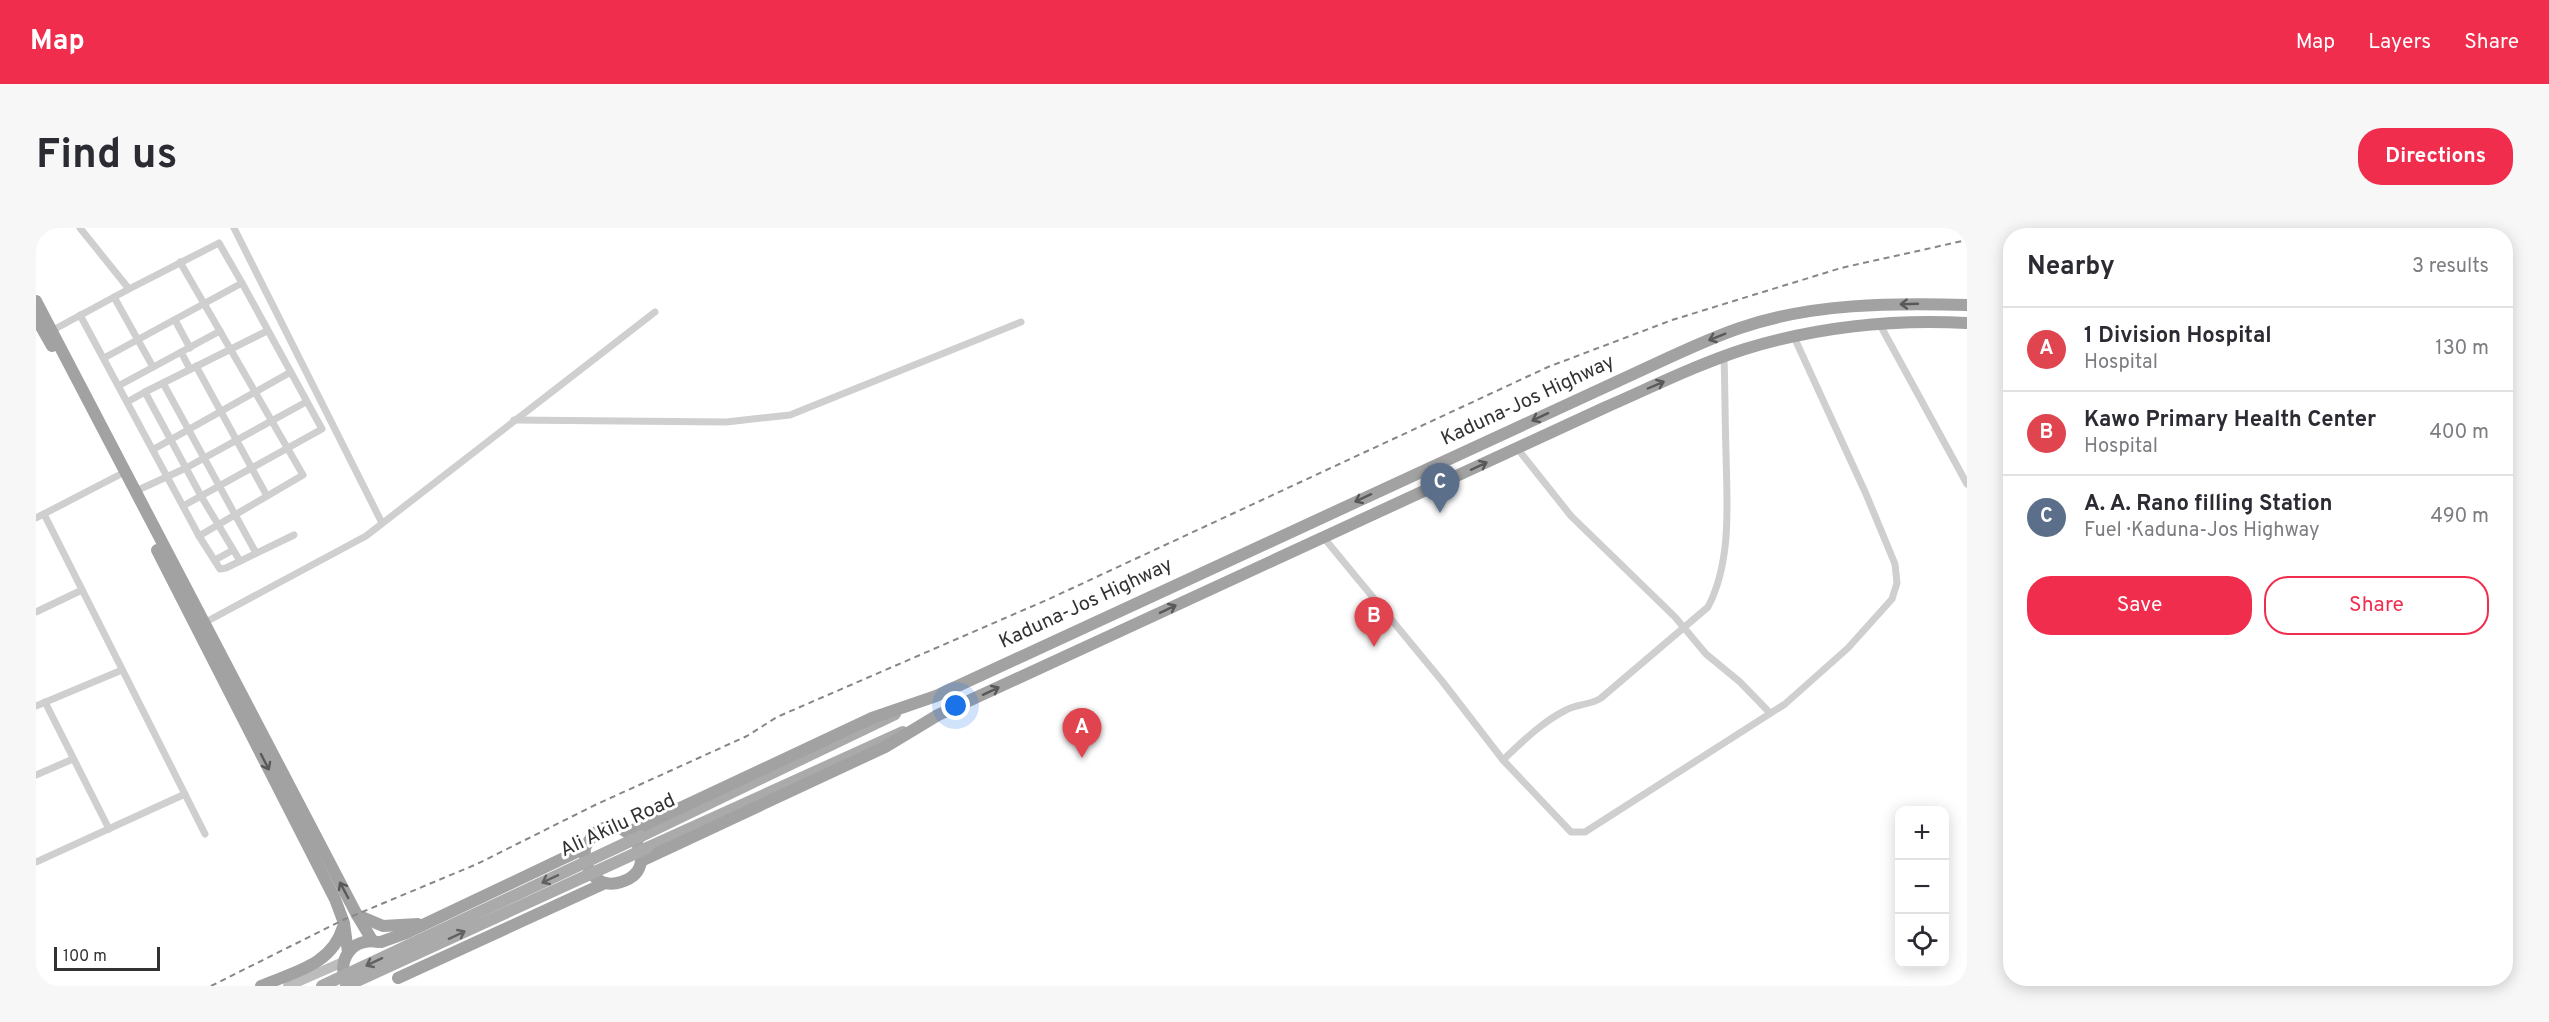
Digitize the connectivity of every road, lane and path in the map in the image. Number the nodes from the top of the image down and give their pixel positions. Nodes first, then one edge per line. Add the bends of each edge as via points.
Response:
1 (80, 228) edge
2 (234, 228) edge
3 (180, 262) junction
4 (242, 284) junction
5 (129, 289) junction
6 (114, 297) junction
7 (36, 301) edge
8 (203, 304) junction
9 (1967, 305) edge
10 (655, 312) dead end
11 (80, 315) junction
12 (36, 318) edge
13 (175, 320) junction
14 (1021, 322) dead end
15 (1879, 323) junction
16 (1967, 323) edge
17 (53, 330) junction
18 (220, 331) junction
19 (267, 331) junction
20 (1794, 337) junction
21 (137, 340) junction
22 (190, 348) junction
23 (231, 349) junction
24 (181, 352) junction
25 (1724, 356) junction
26 (104, 358) junction
27 (153, 367) junction
28 (193, 368) junction
29 (289, 373) junction
30 (163, 383) junction
31 (120, 385) junction
32 (145, 392) junction
33 (256, 392) junction
34 (129, 401) junction
35 (306, 402) junction
36 (220, 412) junction
37 (514, 420) junction
38 (272, 421) junction
39 (188, 429) junction
40 (171, 439) junction
41 (236, 440) junction
42 (288, 448) junction
43 (1517, 448) junction
44 (154, 449) junction
45 (203, 459) junction
46 (186, 468) junction
47 (252, 468) junction
48 (119, 475) junction
49 (169, 476) junction
50 (1967, 484) edge
51 (218, 487) junction
52 (136, 491) junction
53 (201, 496) junction
54 (267, 496) junction
55 (183, 506) junction
56 (44, 514) junction
57 (234, 515) junction
58 (36, 518) edge
59 (218, 524) junction
60 (382, 524) junction
61 (294, 535) dead end
62 (199, 536) junction
63 (1324, 538) junction
64 (233, 550) junction
65 (256, 554) junction
66 (215, 560) junction
67 (240, 561) junction
68 (82, 590) junction
69 (36, 612) edge
70 (204, 623) junction
71 (1684, 628) junction
72 (122, 670) junction
73 (932, 697) junction
74 (45, 702) junction
75 (36, 706) edge
76 (1770, 713) junction
77 (941, 714) junction
78 (74, 759) junction
79 (1503, 760) junction
80 (36, 776) edge
81 (185, 794) junction
82 (109, 829) junction
83 (629, 832) junction
84 (205, 834) dead end
85 (585, 848) junction
86 (641, 861) junction
87 (36, 862) edge
88 (605, 883) junction
89 (357, 915) junction
90 (344, 923) junction
91 (426, 923) junction
92 (377, 941) junction
93 (345, 957) junction
94 (395, 982) edge
95 (261, 986) edge
96 (288, 986) edge
97 (322, 986) edge
98 (348, 986) edge

1 - 5 street
2 - 60 street
3 - 4 street via 219,243
3 - 5 street
3 - 8 street
4 - 8 street
4 - 19 street
5 - 6 street
6 - 11 street
6 - 21 street
7 - 17 highway
8 - 13 street
8 - 18 street
9 -> 73 highway, Kaduna-Jos Highway via 1871,305 1819,310 1741,327
10 - 37 street
11 - 17 street
11 - 26 street
12 - 48 highway via 85,404
13 - 21 street
13 - 22 street
14 - 37 street via 790,415 726,422
15 - 16 highway, Kaduna-Jos Highway
15 - 20 highway, Kaduna-Jos Highway
15 - 50 street
17 - 52 highway
18 - 22 street
18 - 23 street
19 - 23 street
19 - 29 street
20 - 25 highway, Kaduna-Jos Highway
20 - 76 street via 1866,494 1894,564 1897,583 1892,599 1848,648
21 - 26 street
21 - 27 street
22 - 24 street
23 - 28 street
23 - 33 street
24 - 27 street
24 - 28 street
43 -> 25 highway, Kaduna-Jos Highway
25 - 71 street via 1727,504 1722,565 1708,607
26 - 31 street
27 - 31 street
28 - 30 street
28 - 36 street
29 - 33 street
29 - 35 street
30 - 32 street
30 - 39 street
31 - 34 street
32 - 34 street
32 - 40 street
33 - 36 street
33 - 38 street
34 - 44 street
35 - 38 street
35 - 42 street via 322,429
36 - 39 street
36 - 41 street
37 - 60 street
38 - 41 street
38 - 42 street
39 - 40 street
39 - 45 street
40 - 44 street
40 - 46 street
41 - 45 street
41 - 47 street
42 - 47 street
42 - 54 street via 303,475
63 -> 43 highway, Kaduna-Jos Highway
43 - 71 street via 1572,516
44 - 49 street
45 - 46 street
45 - 51 street
46 - 49 street
46 - 53 street
47 - 51 street
47 - 54 street
48 - 56 street
48 -> 90 highway
49 - 52 street
49 - 55 street
51 - 53 street
51 - 57 street
52 - 70 highway
53 - 55 street
53 - 59 street
54 - 57 street
55 - 62 street
56 - 58 street
56 - 68 street
57 - 59 street
57 - 65 street
59 - 62 street
59 - 64 street
60 - 70 street
61 - 65 street
62 - 66 street
77 -> 63 highway, Kaduna-Jos Highway
63 - 79 street
64 - 66 street
64 - 67 street
65 - 67 street
66 - 67 street via 223,569
68 - 69 street
68 - 72 street
89 -> 70 highway
71 - 76 street via 1706,654
71 - 79 street via 1596,702 1565,710
72 - 74 street
72 - 81 street
73 - 77 highway
73 - 83 highway, Kaduna-Jos Highway via 872,718
73 -> 97 main road, Ali Akilu Road, bridge
74 - 75 street
74 - 78 street
76 - 79 street via 1585,832 1576,834
77 - 86 highway, Kaduna-Jos Highway via 885,747
98 -> 77 main road, Ali Akilu Road, bridge
78 - 80 street
78 - 82 street
81 - 82 street
81 - 84 street
82 - 87 street
83 - 85 highway via 608,827 590,838
83 - 86 highway via 641,850
85 - 88 highway via 588,870
85 - 91 highway
86 - 88 highway via 626,881
88 - 94 highway
89 - 91 highway via 383,926
89 - 92 highway
90 - 93 highway
90 - 95 highway via 338,943 330,953
91 - 92 highway
92 - 93 highway via 362,941
92 - 94 highway via 397,957
93 - 96 main road
93 - 98 highway via 342,970

